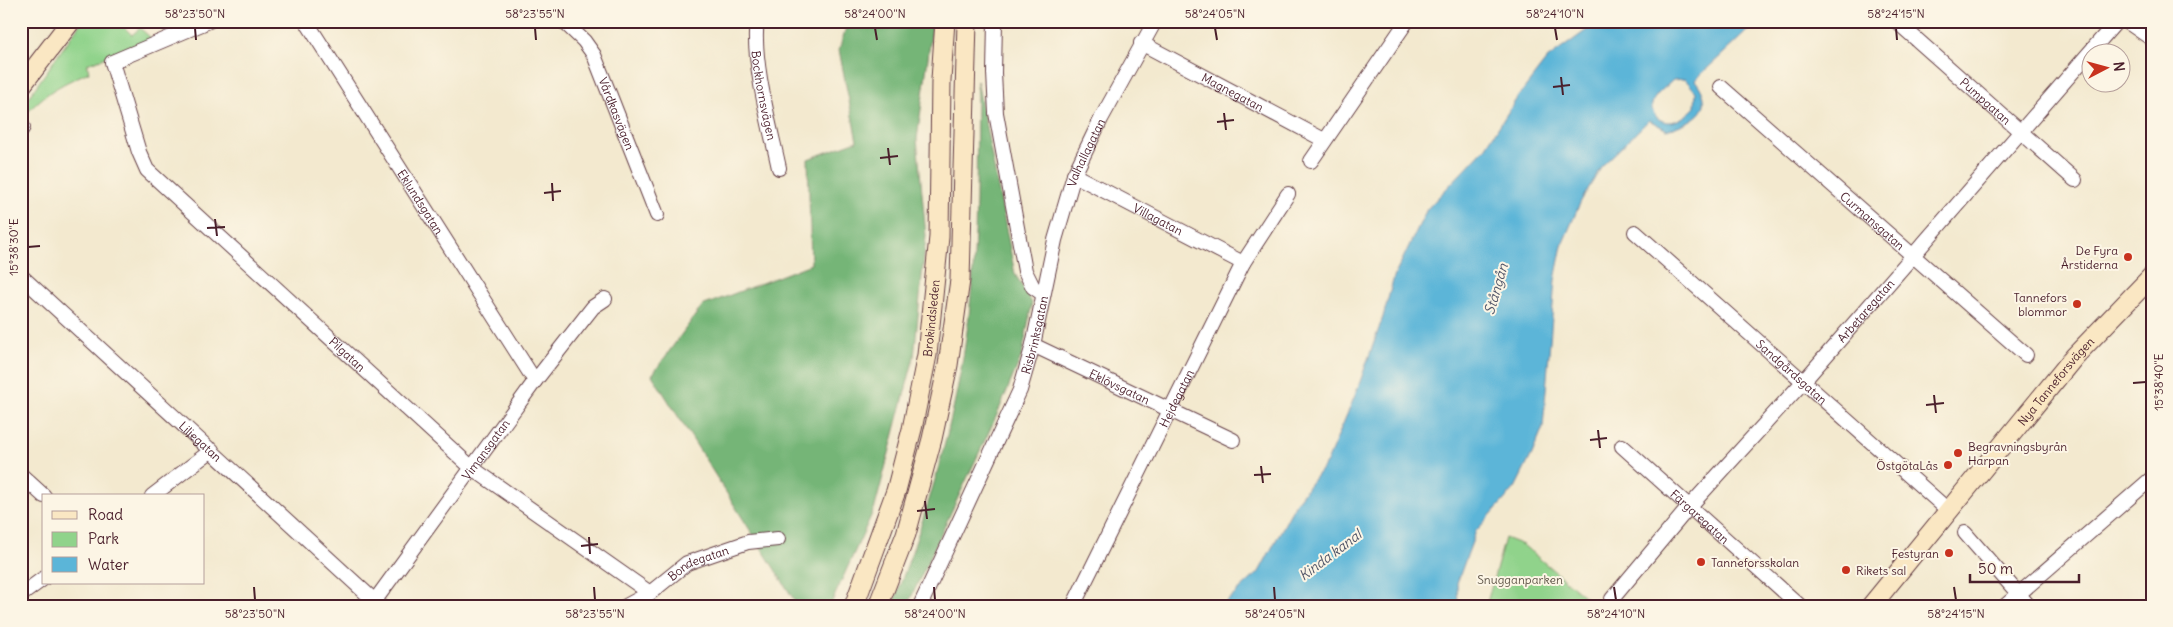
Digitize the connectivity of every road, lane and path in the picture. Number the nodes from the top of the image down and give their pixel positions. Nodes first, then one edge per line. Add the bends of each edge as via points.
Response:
1 (56, 21) edge
2 (71, 21) edge
3 (209, 21) edge
4 (306, 21) edge
5 (563, 21) edge
6 (757, 21) edge
7 (945, 21) edge
8 (967, 21) edge
9 (995, 21) edge
10 (1155, 21) edge
11 (1407, 21) edge
12 (1896, 21) edge
13 (2118, 21) edge
14 (2126, 21) edge
15 (2152, 39) edge
16 (1141, 43) junction
17 (21, 82) edge
18 (21, 86) edge
19 (1721, 87) dead end
20 (2021, 132) junction
21 (1324, 140) junction
22 (1311, 161) dead end
23 (779, 168) dead end
24 (1074, 175) junction
25 (2074, 180) dead end
26 (1288, 194) dead end
27 (657, 215) dead end
28 (1635, 232) dead end
29 (1912, 255) junction
30 (1242, 262) junction
31 (21, 276) edge
32 (2152, 276) edge
33 (1043, 294) junction
34 (605, 299) dead end
35 (1033, 345) junction
36 (2026, 356) dead end
37 (535, 381) junction
38 (1803, 382) junction
39 (1169, 410) junction
40 (1233, 440) dead end
41 (1622, 446) dead end
42 (212, 450) junction
43 (472, 468) junction
44 (21, 475) edge
45 (2152, 478) edge
46 (42, 494) edge
47 (155, 494) edge
48 (1689, 507) junction
49 (1949, 510) junction
50 (1965, 533) dead end
51 (778, 539) dead end
52 (42, 579) edge
53 (650, 593) junction
54 (2019, 594) junction
55 (21, 595) edge
56 (1612, 599) dead end
57 (375, 604) edge
58 (626, 606) edge
59 (854, 606) edge
60 (878, 606) edge
61 (920, 606) edge
62 (1073, 606) edge
63 (1800, 606) edge
64 (1871, 606) edge
65 (2005, 606) edge
66 (2028, 606) edge

1 - 17 main road
2 - 18 main road
3 - 43 street, Pilgatan via 112,62 148,170
4 - 37 street, Eklundsgatan
5 - 27 street, Vårdkasvägen via 594,55
6 - 23 street, Bockhornsvägen via 755,43
7 - 59 main road, Brokindsleden via 939,237 927,355 896,491
8 - 60 main road, Brokindsleden via 960,280 948,365 906,534
9 - 33 street, Risbrinksgatan via 996,113 1025,271 1032,287
10 - 16 street, Valhallagatan
11 - 21 street
12 - 20 street, Pumpgatan
13 - 20 street, Arbetaregatan
14 - 15 street
16 - 21 street, Magnegatan
16 - 24 street, Valhallagatan
19 - 29 street, Curmansgatan
20 - 25 street, Pumpgatan
20 - 29 street, Arbetaregatan
21 - 22 street
24 - 30 street, Villagatan
24 - 33 street, Valhallagatan
26 - 30 street, Hejdegatan
28 - 38 street, Sandgårdsgatan
29 - 36 street, Curmansgatan
29 - 38 street, Arbetaregatan
30 - 39 street, Hejdegatan
31 - 42 street, Liljegatan
32 - 49 main road, Nya Tanneforsvägen via 2070,361
33 - 35 street, Risbrinksgatan
34 - 37 street, Vimansgatan via 593,306
35 - 39 street, Eklövsgatan
35 - 61 street, Risbrinksgatan via 1020,390 1002,432
37 - 43 street, Vimansgatan
38 - 48 street, Arbetaregatan
38 - 49 street, Sandgårdsgatan
39 - 40 street, Eklövsgatan
39 - 62 street, Hejdegatan
41 - 48 street, Färgaregatan
42 - 47 street
42 - 57 street, Liljegatan
43 - 53 street, Pilgatan
43 - 57 street, Vimansgatan
44 - 46 street
45 - 54 street
48 - 56 street, Arbetaregatan
48 - 63 street, Färgaregatan
49 - 64 main road, Nya Tanneforsvägen
50 - 54 street
51 - 53 street, Bondegatan via 748,542 688,563
52 - 55 street
53 - 58 street, Bondegatan
54 - 65 street
54 - 66 street

